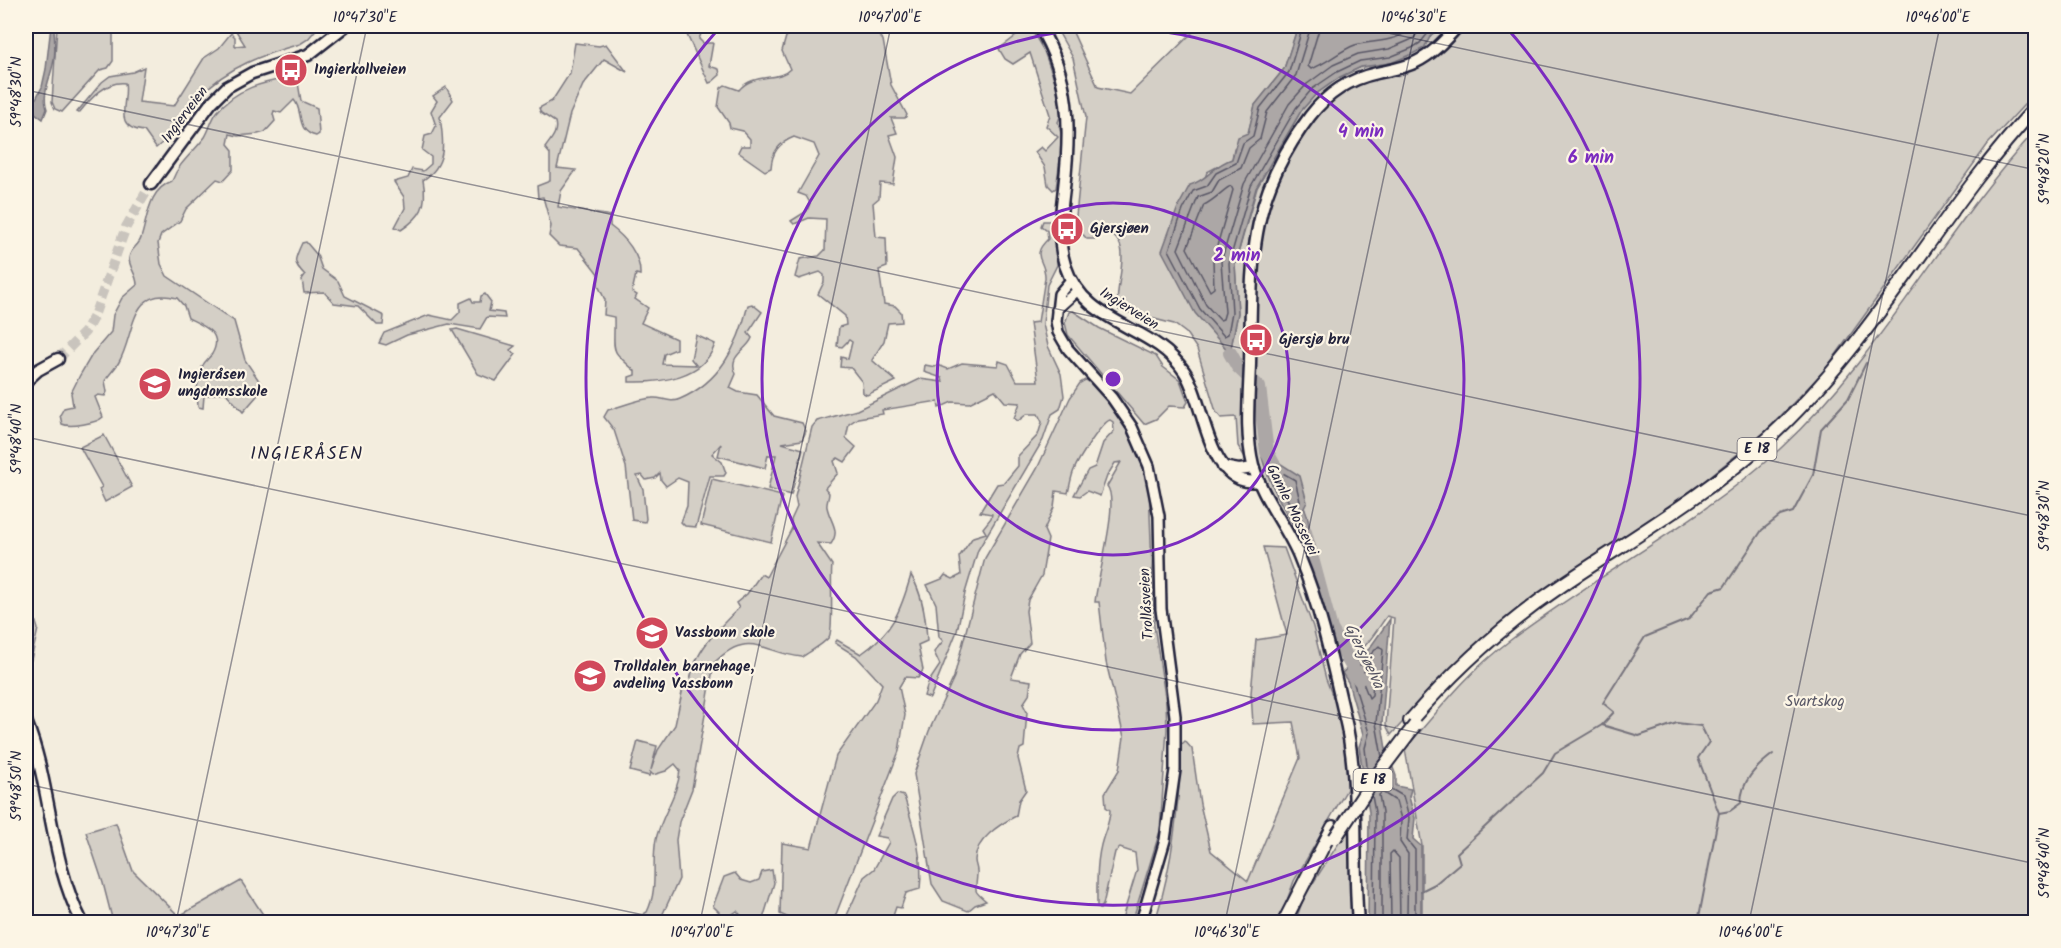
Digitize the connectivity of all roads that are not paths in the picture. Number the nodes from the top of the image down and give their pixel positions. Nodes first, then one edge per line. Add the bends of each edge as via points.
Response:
1 (345, 26) edge
2 (1039, 26) edge
3 (1458, 26) edge
4 (2036, 107) edge
5 (2036, 117) edge
6 (151, 184) tunnel mouth
7 (1071, 280) junction
8 (1078, 290) junction
9 (1057, 309) junction
10 (58, 359) tunnel mouth
11 (38, 370) junction
12 (26, 373) edge
13 (26, 381) edge
14 (1223, 467) junction
15 (1254, 468) junction
16 (1259, 482) junction
17 (26, 721) edge
18 (1413, 723) junction
19 (1334, 832) junction
20 (82, 922) edge
21 (1141, 922) edge
22 (1284, 922) edge
23 (1291, 922) edge
24 (1358, 922) edge

1 - 6 main road, Ingierveien via 314,52 252,73 227,87
2 - 7 main road, Ingierveien via 1060,70 1069,109 1060,234
3 - 15 main road, Gamle Mossevei via 1420,60 1359,78 1332,93 1312,112 1268,187 1255,239 1249,397 1249,441
4 - 18 highway, E 18 via 1973,180 1866,330 1805,404 1733,470 1697,497 1520,616 1475,654
5 - 18 highway, E 18 via 1980,182 1852,360 1809,409 1740,473 1704,500 1527,619
7 - 8 main road, Ingierveien
7 - 9 street via 1060,292
8 - 9 street
8 - 14 main road, Ingierveien via 1100,312 1158,345 1176,360 1195,391 1212,446
9 - 21 street, Trollåsveien via 1056,329 1062,341 1112,398 1137,438 1149,466 1159,516 1161,609 1175,716 1175,770 1165,840
10 - 11 main road
11 - 12 main road
11 - 13 main road
14 - 15 main road
14 - 16 main road via 1237,479
15 - 16 main road, Gamle Mossevei
16 - 24 main road, Gamle Mossevei via 1305,570 1345,717 1354,795
17 - 20 main road via 37,754 62,874
18 - 19 highway, E 18, bridge
19 - 22 highway, E 18
19 - 23 highway, E 18

